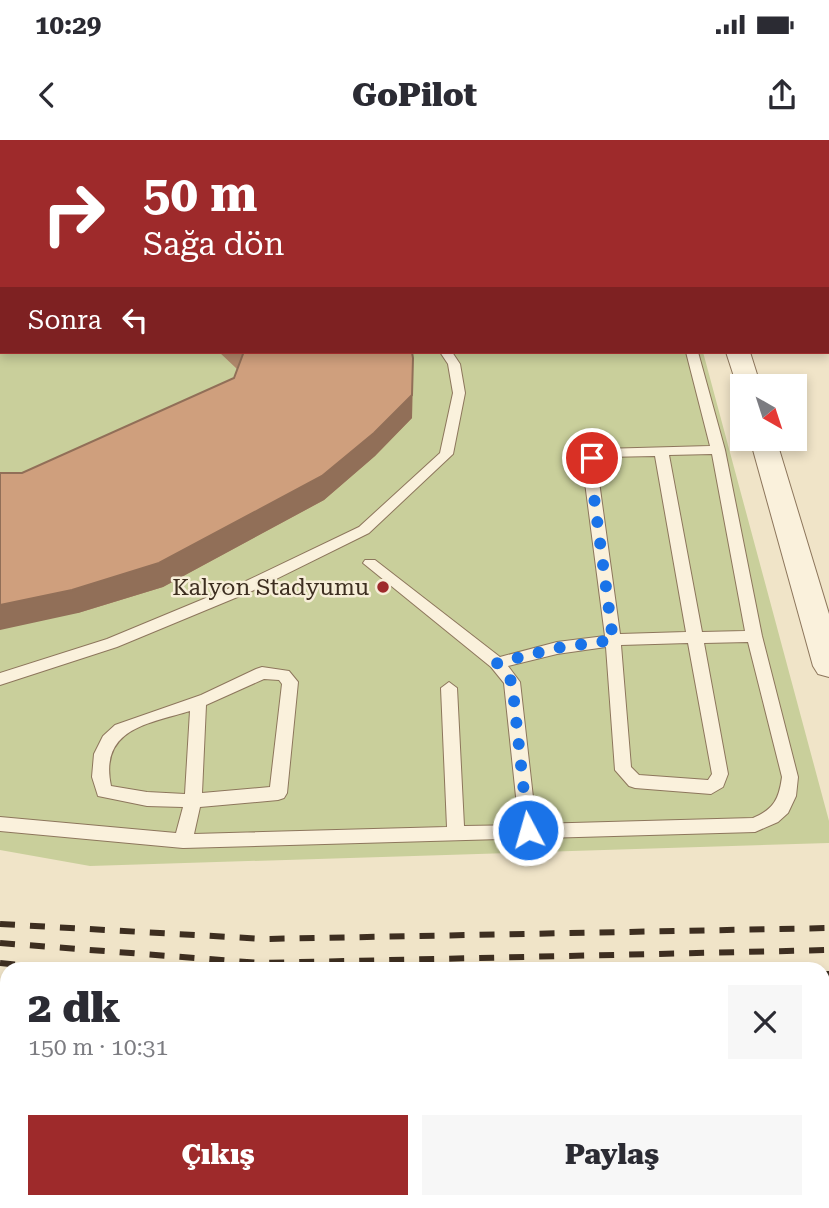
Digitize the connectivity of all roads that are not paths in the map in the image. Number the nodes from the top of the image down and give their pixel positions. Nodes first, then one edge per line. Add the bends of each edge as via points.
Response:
1 (447, 354) edge
2 (693, 354) edge
3 (739, 354) edge
4 (744, 374) edge
5 (718, 450) junction
6 (661, 451) junction
7 (767, 452) edge
8 (370, 563) dead end
9 (754, 636) junction
10 (697, 638) junction
11 (613, 640) junction
12 (497, 663) junction
13 (829, 666) edge
14 (0, 679) edge
15 (449, 688) dead end
16 (198, 703) junction
17 (193, 800) junction
18 (0, 824) edge
19 (528, 830) junction
20 (456, 832) junction
21 (183, 841) junction

1 - 14 lane via 454,364 459,393 446,454 364,530 247,587 112,643
2 - 5 lane
3 - 4 street
5 - 6 lane
5 - 9 lane
6 - 10 lane
6 - 11 lane via 601,453 592,458
7 - 13 street
8 - 12 lane
9 - 10 lane
9 - 19 lane via 790,777 788,797 777,815 755,825
10 - 11 lane
10 - 11 lane via 720,774 711,786 635,781 623,770
11 - 12 lane
12 - 19 lane via 512,682
15 - 20 lane
16 - 17 lane
16 - 17 lane via 123,728 111,737 100,777 104,791 120,795
16 - 17 lane via 262,673 284,675 290,682 278,793
17 - 21 lane
18 - 21 lane
19 - 20 lane
20 - 21 lane

